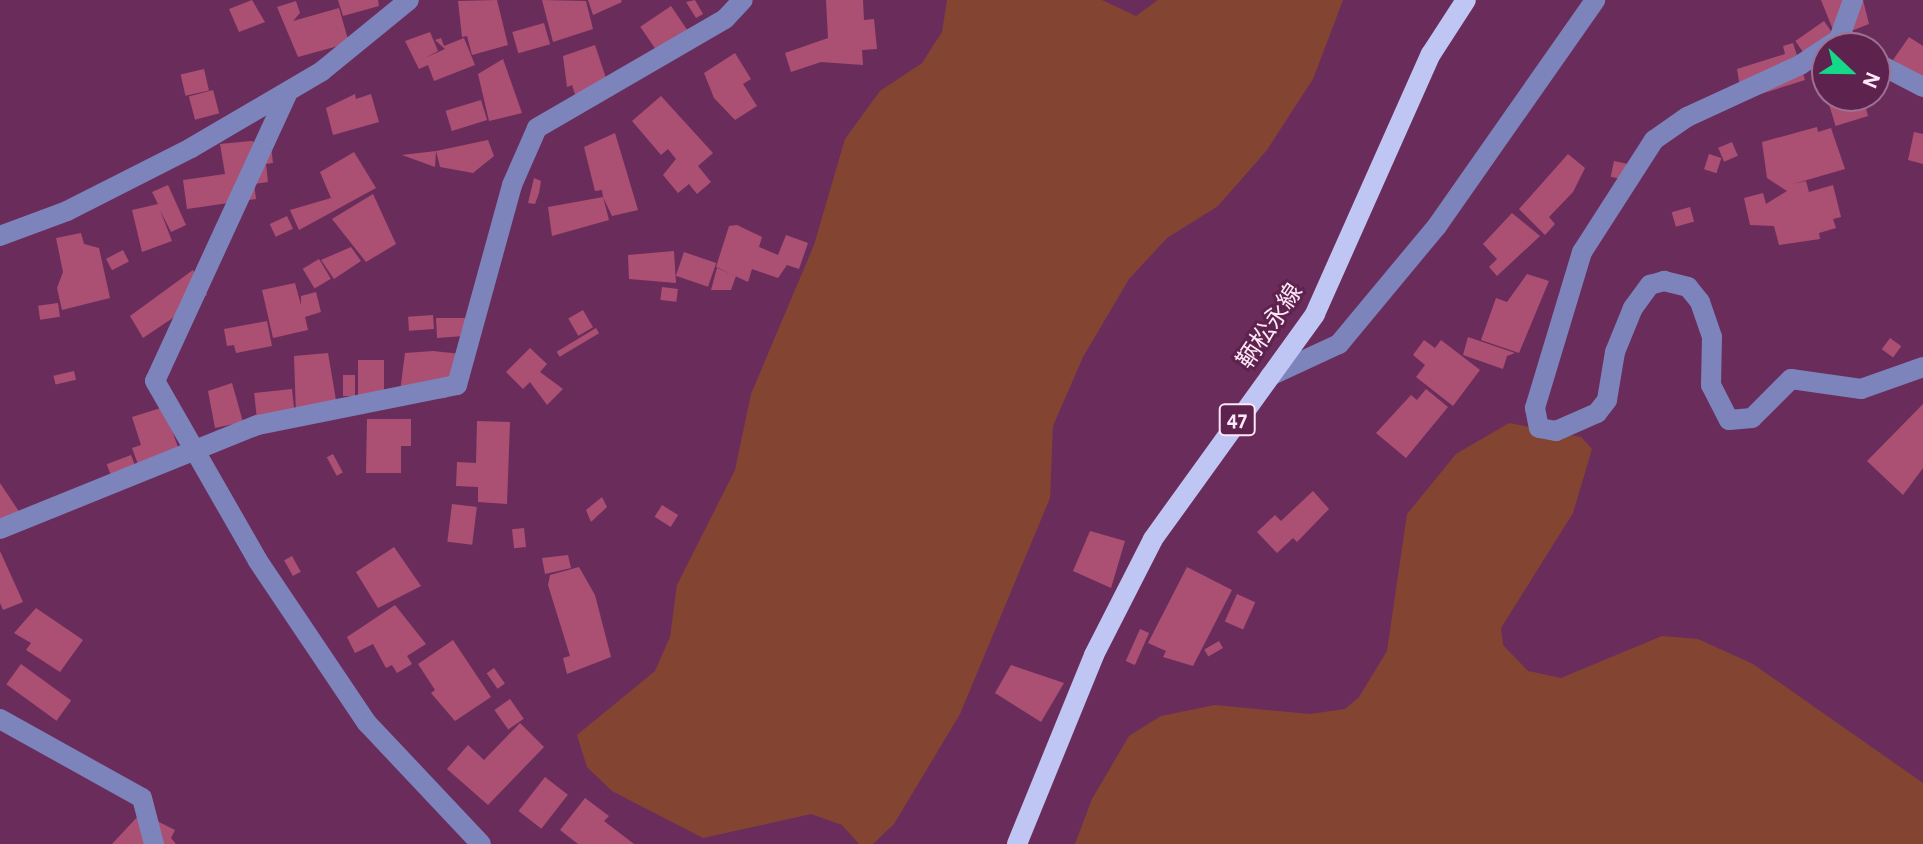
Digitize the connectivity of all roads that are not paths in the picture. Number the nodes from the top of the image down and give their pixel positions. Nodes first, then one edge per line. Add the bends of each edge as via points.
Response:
1 (409, 0) edge
2 (743, 0) edge
3 (1466, 0) edge
4 (1595, 0) edge
5 (1853, 0) edge
6 (1850, 32) edge
7 (1811, 60) edge
8 (1891, 70) edge
9 (1923, 87) edge
10 (288, 92) junction
11 (0, 236) edge
12 (1923, 367) edge
13 (1270, 376) junction
14 (192, 447) junction
15 (0, 529) edge
16 (0, 719) edge
17 (154, 844) edge
18 (481, 844) edge
19 (1017, 844) edge

1 - 10 street
2 - 14 street via 725,19 537,128 512,185 457,385 300,415
3 - 13 main road, 鞆松永線 / 47 via 1431,54 1315,314
4 - 13 street via 1437,226 1339,344
5 - 6 street
7 - 12 street via 1687,117 1654,140 1582,252 1539,388 1539,428 1556,431 1597,413 1607,400 1615,352 1633,308 1650,285 1664,281 1688,287 1700,302 1712,337 1711,385 1721,415 1729,420 1752,418 1791,379 1861,389
8 - 9 street
10 - 11 street via 67,211
10 - 14 street via 155,381
13 - 19 main road, 鞆松永線 / 47 via 1153,539 1094,655
14 - 15 street
14 - 18 street via 258,561 367,723
16 - 17 street via 142,798

